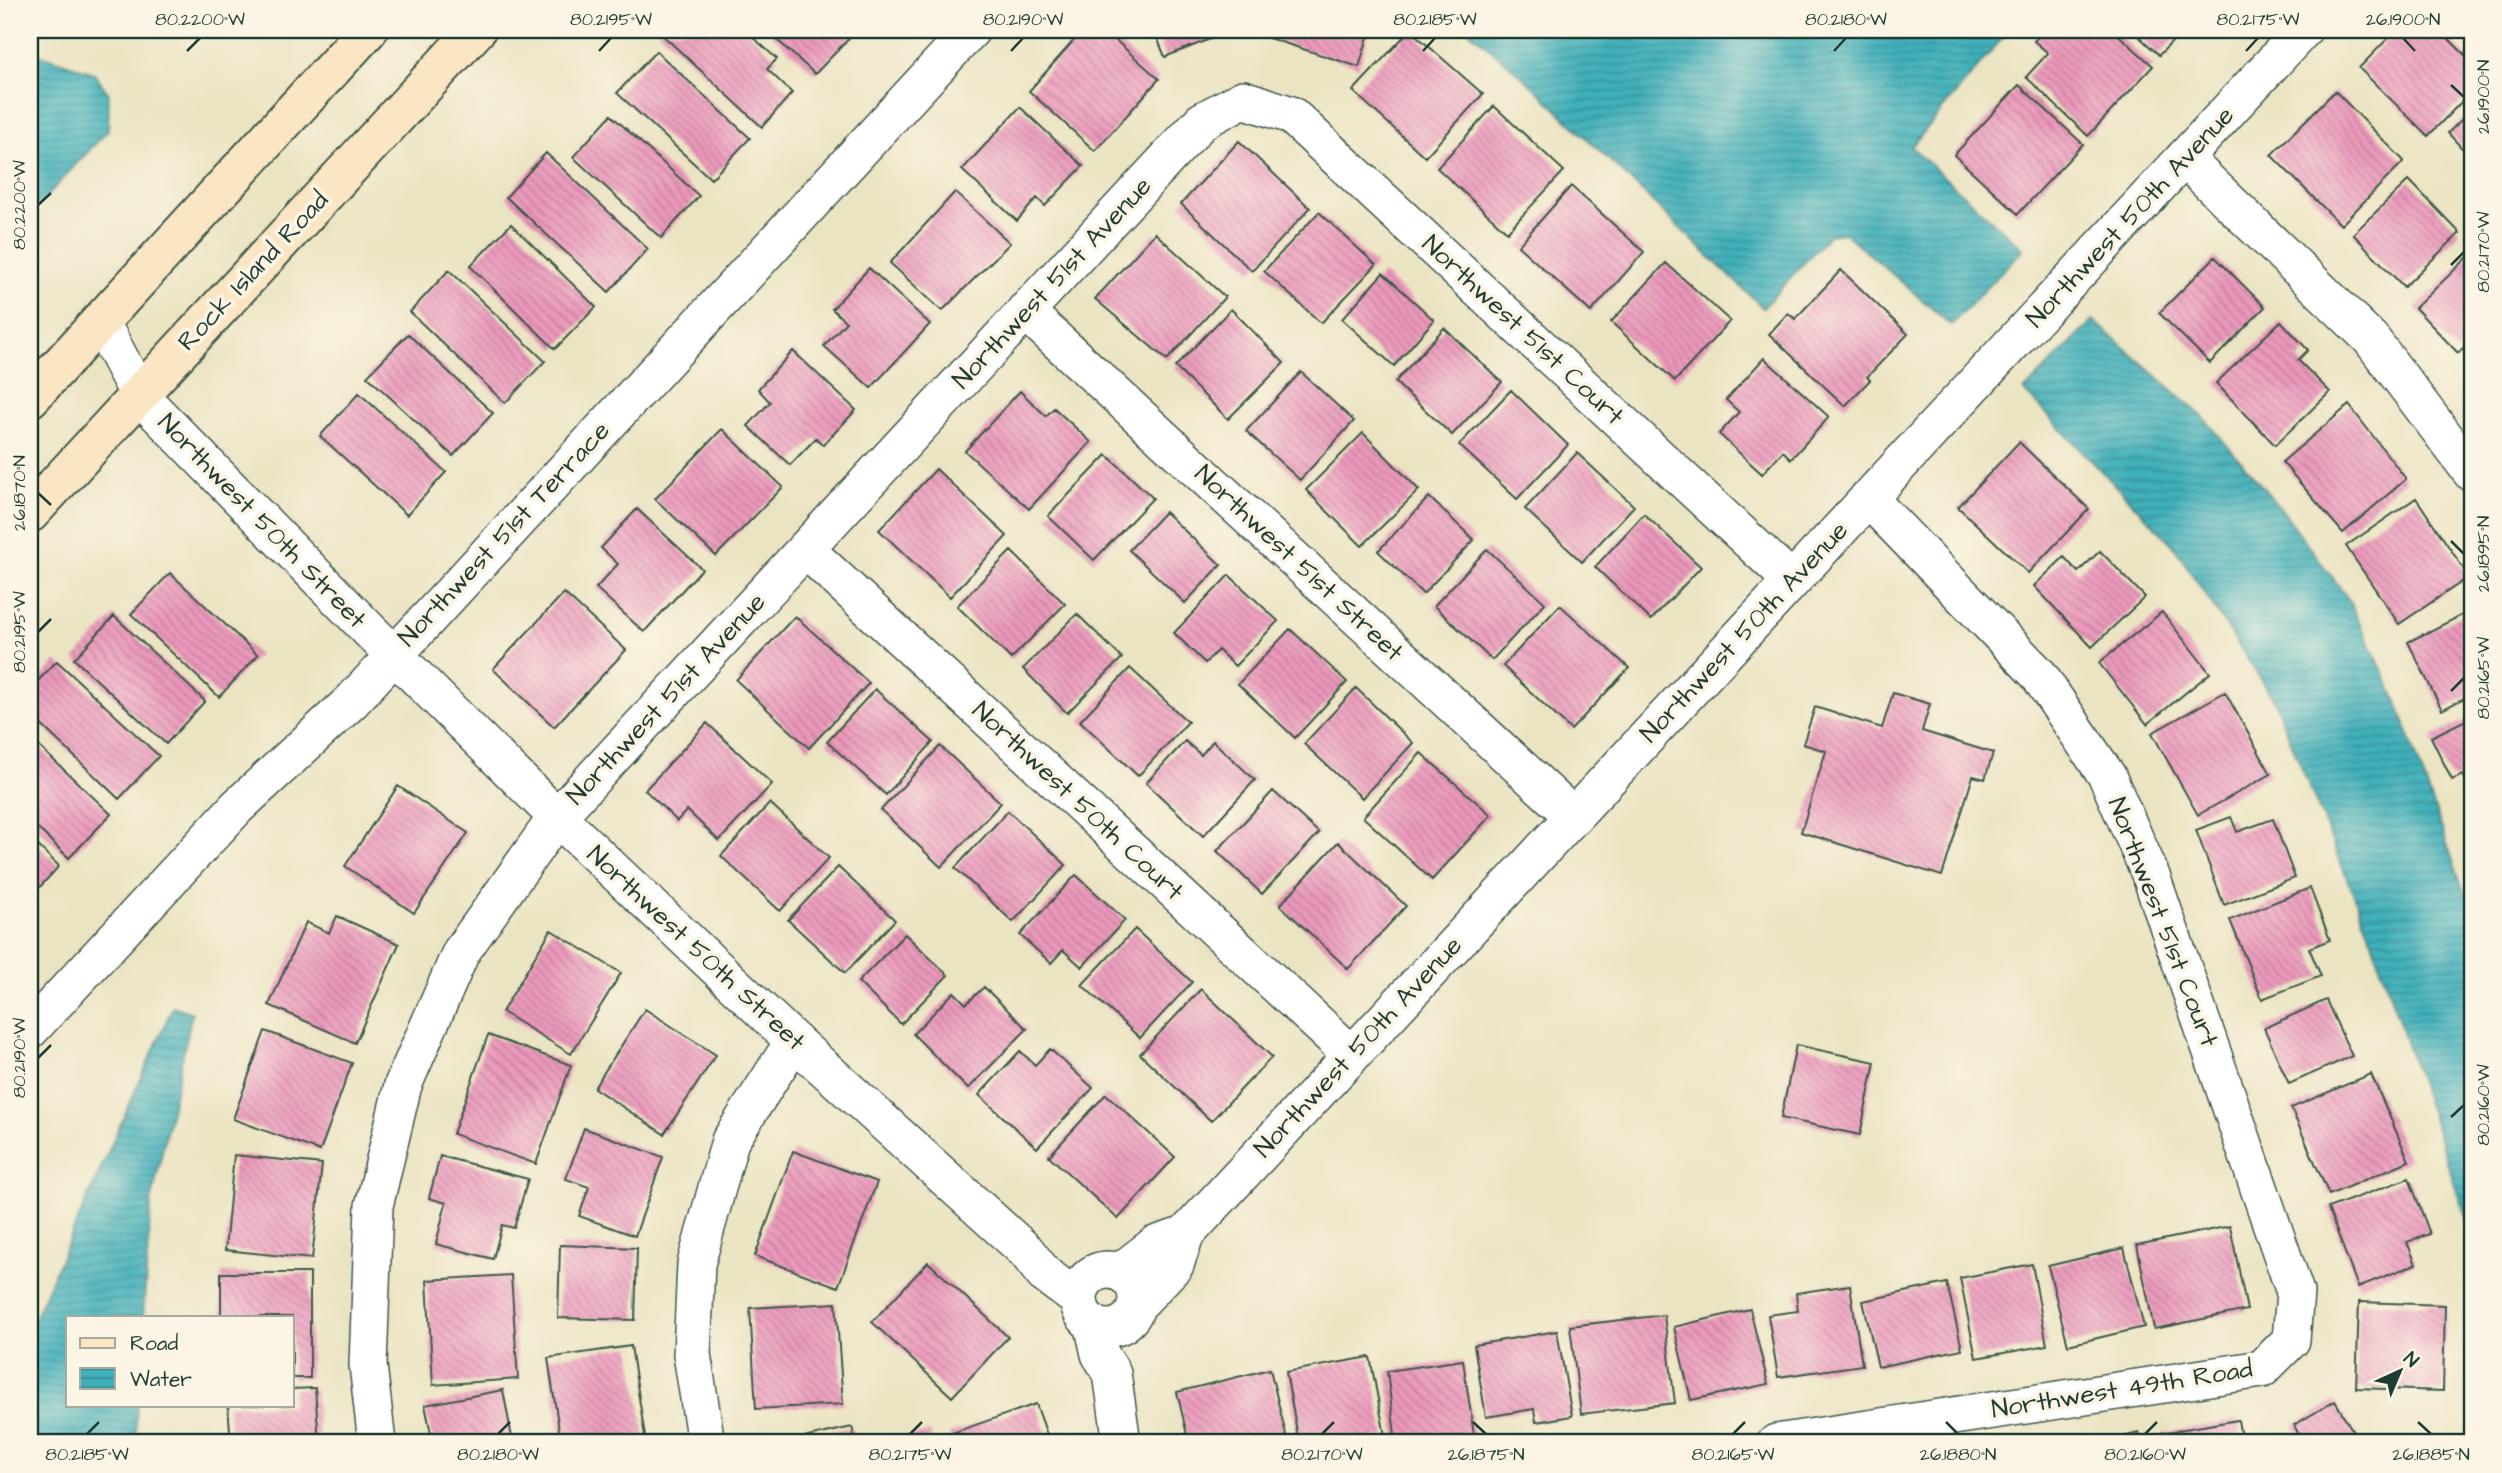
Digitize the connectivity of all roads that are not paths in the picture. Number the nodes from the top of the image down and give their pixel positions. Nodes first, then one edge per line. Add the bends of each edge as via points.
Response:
1 (368, 30) edge
2 (476, 30) edge
3 (971, 30) edge
4 (2303, 30) edge
5 (1243, 99) joint
6 (2185, 158) junction
7 (1025, 311) junction
8 (100, 321) junction
9 (139, 395) junction
10 (30, 398) edge
11 (2472, 472) edge
12 (1868, 498) junction
13 (30, 513) edge
14 (806, 549) junction
15 (1791, 580) junction
16 (394, 652) junction
17 (1573, 816) junction
18 (557, 817) junction
19 (30, 1030) edge
20 (794, 1041) junction
21 (1351, 1054) junction
22 (1108, 1299) junction
23 (2291, 1340) joint
24 (377, 1443) edge
25 (706, 1443) edge
26 (1122, 1443) edge
27 (1776, 1443) edge

1 - 8 main road
2 - 9 main road, Rock Island Road
3 - 16 street, Northwest 51st Terrace
4 - 6 street, Northwest 50th Avenue
5 - 7 street, Northwest 51st Avenue via 1202,121
5 - 15 street, Northwest 51st Court via 1290,115
6 - 11 street via 2371,339
6 - 12 street, Northwest 50th Avenue
7 - 14 street, Northwest 51st Avenue
7 - 17 street, Northwest 51st Street
8 - 9 street, Northwest 50th Street
8 - 10 main road
9 - 13 main road, Rock Island Road
9 - 16 street, Northwest 50th Street
12 - 15 street, Northwest 50th Avenue
12 - 23 street, Northwest 51st Court via 2038,674 2107,776 2151,876 2295,1292
14 - 18 street, Northwest 51st Avenue
14 - 21 street, Northwest 50th Court
15 - 17 street, Northwest 50th Avenue
16 - 18 street, Northwest 50th Street
16 - 19 street, Northwest 51st Terrace via 352,701 237,807
17 - 21 street, Northwest 50th Avenue
18 - 20 street, Northwest 50th Street
18 - 24 street, Northwest 51st Avenue via 461,952 403,1085 373,1206 368,1365
20 - 22 street, Northwest 50th Street via 1026,1251 1053,1255
20 - 25 street via 730,1141 696,1264 692,1354
21 - 22 street, Northwest 50th Avenue via 1185,1235 1155,1245
22 - 26 street via 1122,1355 1112,1373
23 - 27 street, Northwest 49th Road via 2262,1368

